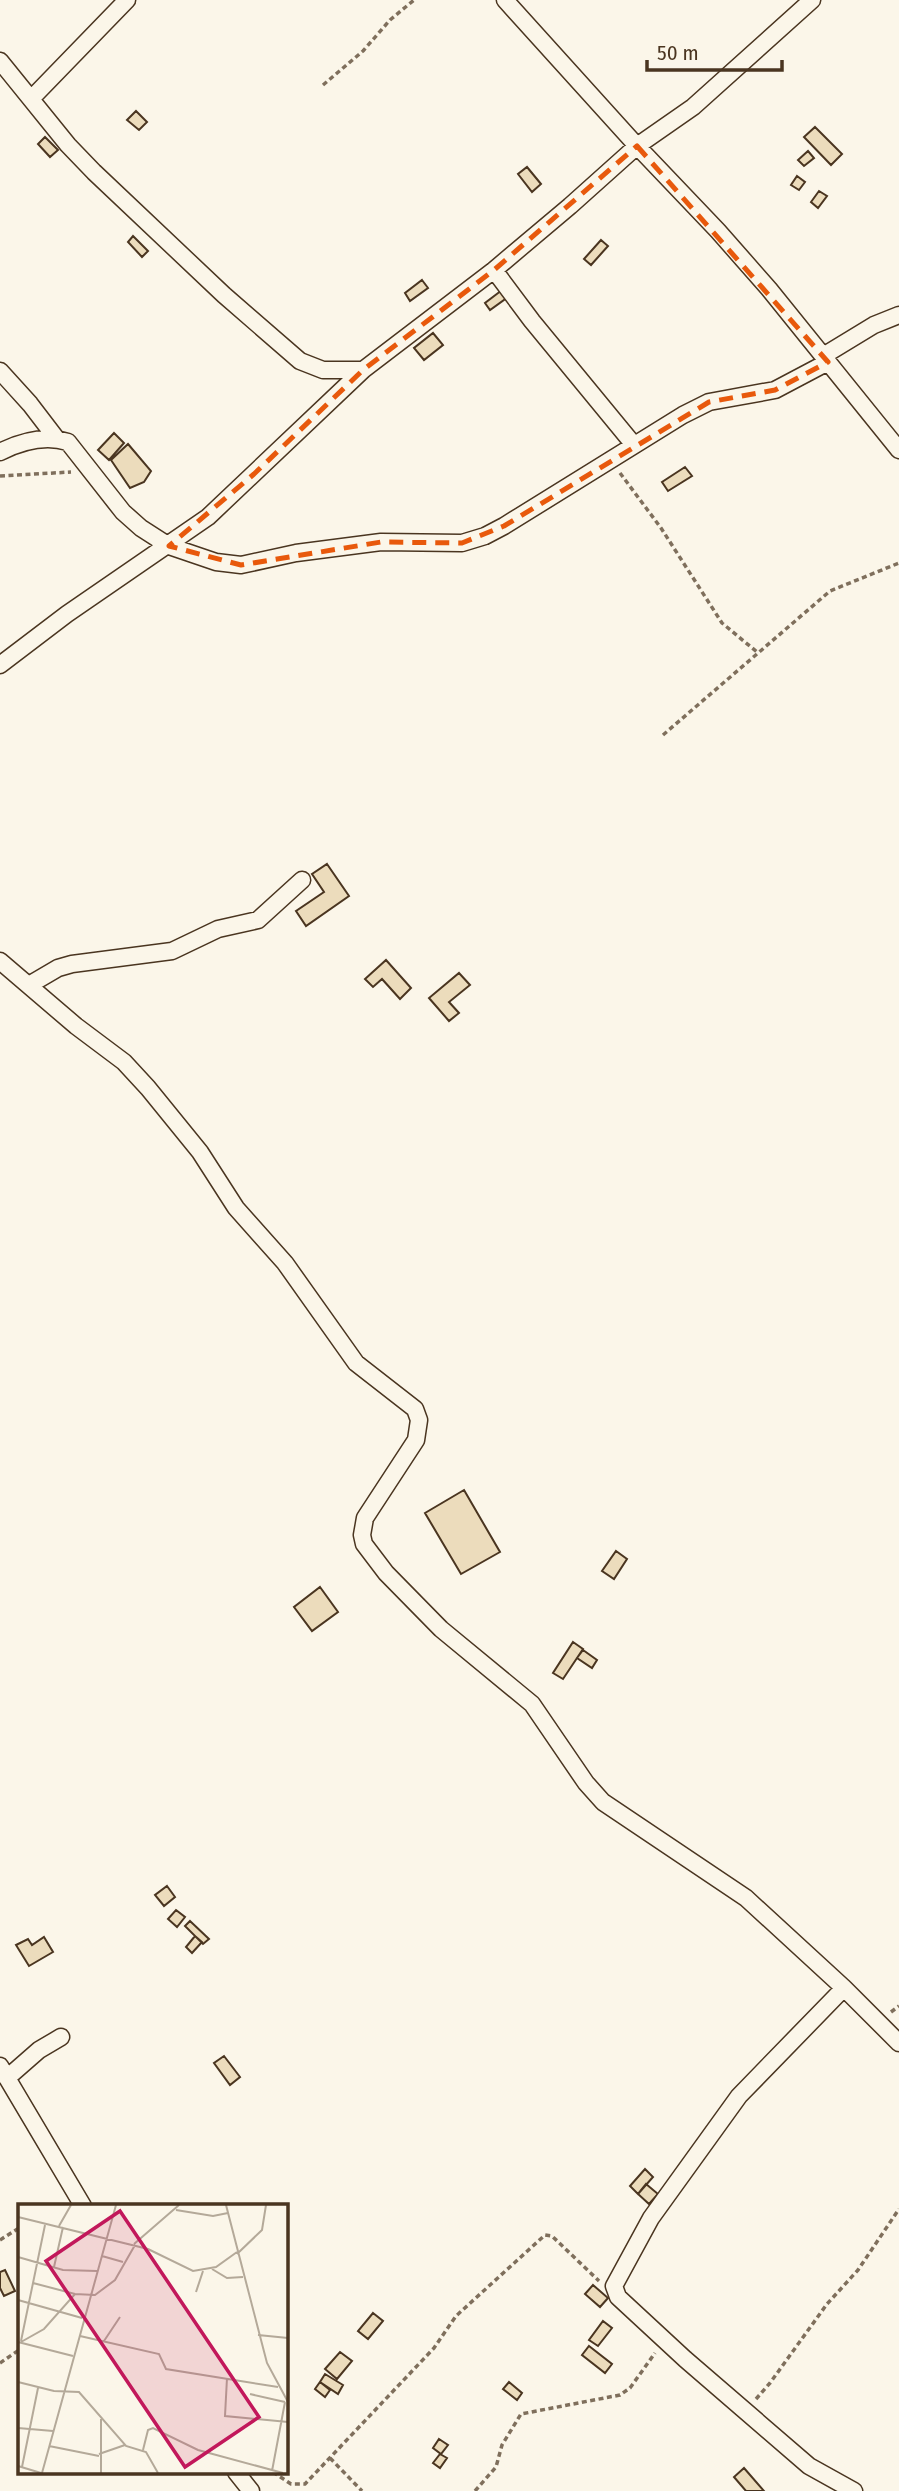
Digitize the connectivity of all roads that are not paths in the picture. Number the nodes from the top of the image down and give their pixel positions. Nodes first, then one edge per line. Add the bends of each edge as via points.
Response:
1 (127, 0) edge
2 (505, 0) edge
3 (812, 0) edge
4 (0, 61) edge
5 (31, 99) junction
6 (637, 145) junction
7 (494, 270) junction
8 (899, 315) edge
9 (825, 359) junction
10 (363, 370) junction
11 (0, 371) edge
12 (56, 438) junction
13 (634, 445) junction
14 (899, 450) edge
15 (0, 452) edge
16 (169, 546) junction
17 (0, 665) edge
18 (303, 880) dead end
19 (0, 961) edge
20 (29, 985) junction
21 (844, 1988) junction
22 (61, 2037) dead end
23 (899, 2043) edge
24 (4, 2072) edge
25 (82, 2204) edge
26 (238, 2474) edge
27 (251, 2491) edge
28 (854, 2491) edge

1 - 5 street
2 - 6 street
3 - 6 street via 693,107
4 - 5 street
5 - 10 street via 94,172 268,335 300,361 323,370
6 - 7 street
6 - 9 street via 718,230
7 - 10 street
7 - 13 street
8 - 9 street via 874,325
9 - 13 street via 775,390 709,402
9 - 14 street
10 - 16 street via 208,517
11 - 12 street
12 - 15 street via 17,444
12 - 16 street via 68,442 123,512
13 - 16 street via 504,526 462,544 381,542 241,565
16 - 17 street
18 - 20 street via 247,925 218,929 172,951 72,964
19 - 20 street
20 - 21 street via 124,1062 148,1088 200,1152 236,1208 285,1263 356,1363 415,1409 419,1419 416,1440 362,1527 364,1544 386,1573 440,1629 532,1704 603,1802 746,1898
21 - 23 street
21 - 28 street via 739,2096 651,2218 614,2286 618,2297 664,2340 809,2466
22 - 24 street
24 - 25 street
26 - 27 street

